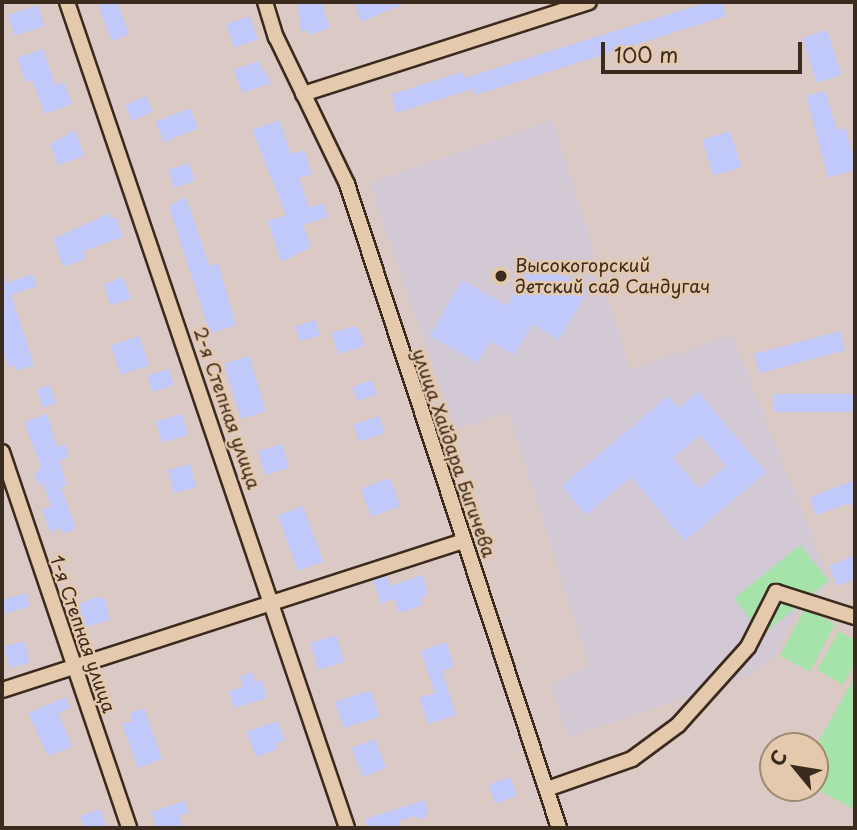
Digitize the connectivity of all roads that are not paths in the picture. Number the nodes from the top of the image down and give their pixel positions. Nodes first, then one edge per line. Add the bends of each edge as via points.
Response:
1 (67, 2) edge
2 (265, 2) edge
3 (589, 2) edge
4 (303, 94) junction
5 (2, 452) edge
6 (463, 541) junction
7 (273, 601) junction
8 (855, 617) edge
9 (73, 666) junction
10 (2, 690) edge
11 (547, 789) junction
12 (128, 828) edge
13 (347, 828) edge
14 (559, 828) edge

1 - 7 street, 2-я Степная улица
2 - 4 street, улица Хайдара Бигичева
3 - 4 street
4 - 6 street, улица Хайдара Бигичева via 347,184
5 - 9 street, 1-я Степная улица
6 - 7 street
6 - 11 street, улица Хайдара Бигичева
7 - 9 street
7 - 13 street, 2-я Степная улица
8 - 11 street via 776,592 748,647 678,725 632,759
9 - 10 street
9 - 12 street, 1-я Степная улица
11 - 14 street, улица Хайдара Бигичева

